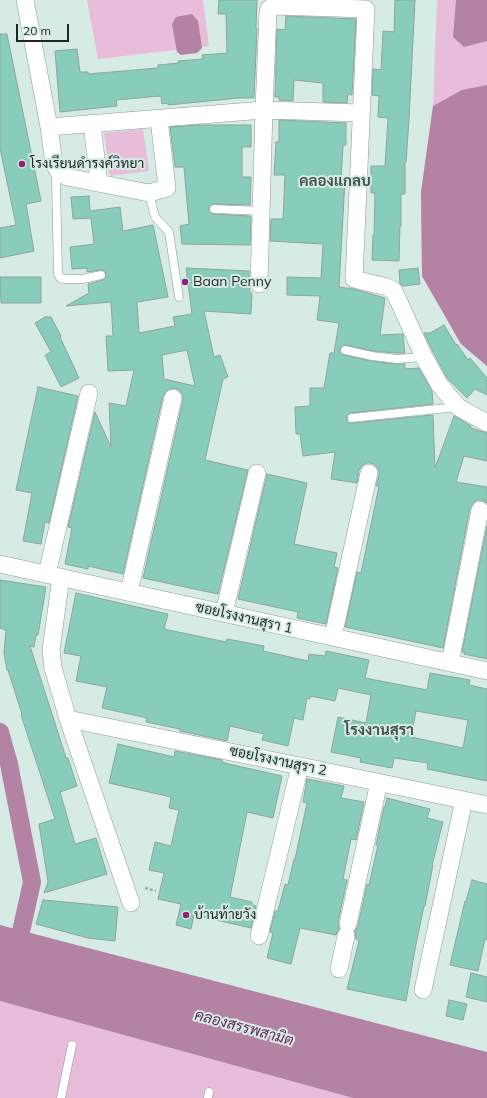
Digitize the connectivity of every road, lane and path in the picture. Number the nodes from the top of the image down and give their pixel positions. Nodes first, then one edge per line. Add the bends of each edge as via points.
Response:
1 (25, 0) edge
2 (264, 110) junction
3 (361, 113) junction
4 (159, 119) junction
5 (92, 124) junction
6 (49, 127) junction
7 (59, 172) junction
8 (98, 183) junction
9 (149, 193) junction
10 (214, 209) dead end
11 (262, 211) junction
12 (101, 275) dead end
13 (260, 284) dead end
14 (179, 297) dead end
15 (345, 350) dead end
16 (424, 357) junction
17 (89, 393) dead end
18 (173, 398) dead end
19 (458, 407) junction
20 (352, 418) dead end
21 (487, 423) edge
22 (370, 472) dead end
23 (257, 473) dead end
24 (480, 510) dead end
25 (0, 564) edge
26 (54, 576) junction
27 (129, 592) junction
28 (224, 613) junction
29 (333, 637) junction
30 (450, 663) junction
31 (487, 671) edge
32 (68, 719) junction
33 (300, 766) junction
34 (379, 782) junction
35 (464, 800) junction
36 (487, 805) edge
37 (131, 903) dead end
38 (259, 936) dead end
39 (339, 970) dead end
40 (423, 990) dead end
41 (72, 1045) dead end
42 (61, 1098) edge

1 - 6 street
2 - 3 street
2 - 3 street via 270,8 366,8
2 - 4 street
2 - 11 street
3 - 16 street via 354,279 394,291
4 - 5 street
4 - 9 street via 167,188
5 - 6 street
5 - 8 street
6 - 7 street via 54,164
7 - 8 street via 67,177
7 - 12 lane via 56,180 58,274 64,279 83,279
8 - 9 street
9 - 14 lane via 155,217 169,232
10 - 11 lane
11 - 13 street
15 - 16 lane via 396,359
16 - 19 street via 439,384
17 - 26 street
18 - 27 street
19 - 20 lane
19 - 21 street
22 - 29 street
23 - 28 street
24 - 30 street
25 - 26 street, ซอยโรงงานสุรา 1
26 - 27 street, ซอยโรงงานสุรา 1
26 - 32 street via 50,650
27 - 28 street, ซอยโรงงานสุรา 1
28 - 29 street, ซอยโรงงานสุรา 1
29 - 30 street, ซอยโรงงานสุรา 1
30 - 31 street, ซอยโรงงานสุรา 1
32 - 33 street, ซอยโรงงานสุรา 2
32 - 37 street
33 - 34 street, ซอยโรงงานสุรา 2
33 - 38 street
34 - 35 street, ซอยโรงงานสุรา 2
34 - 39 street
35 - 36 street, ซอยโรงงานสุรา 2
35 - 40 street
41 - 42 lane

